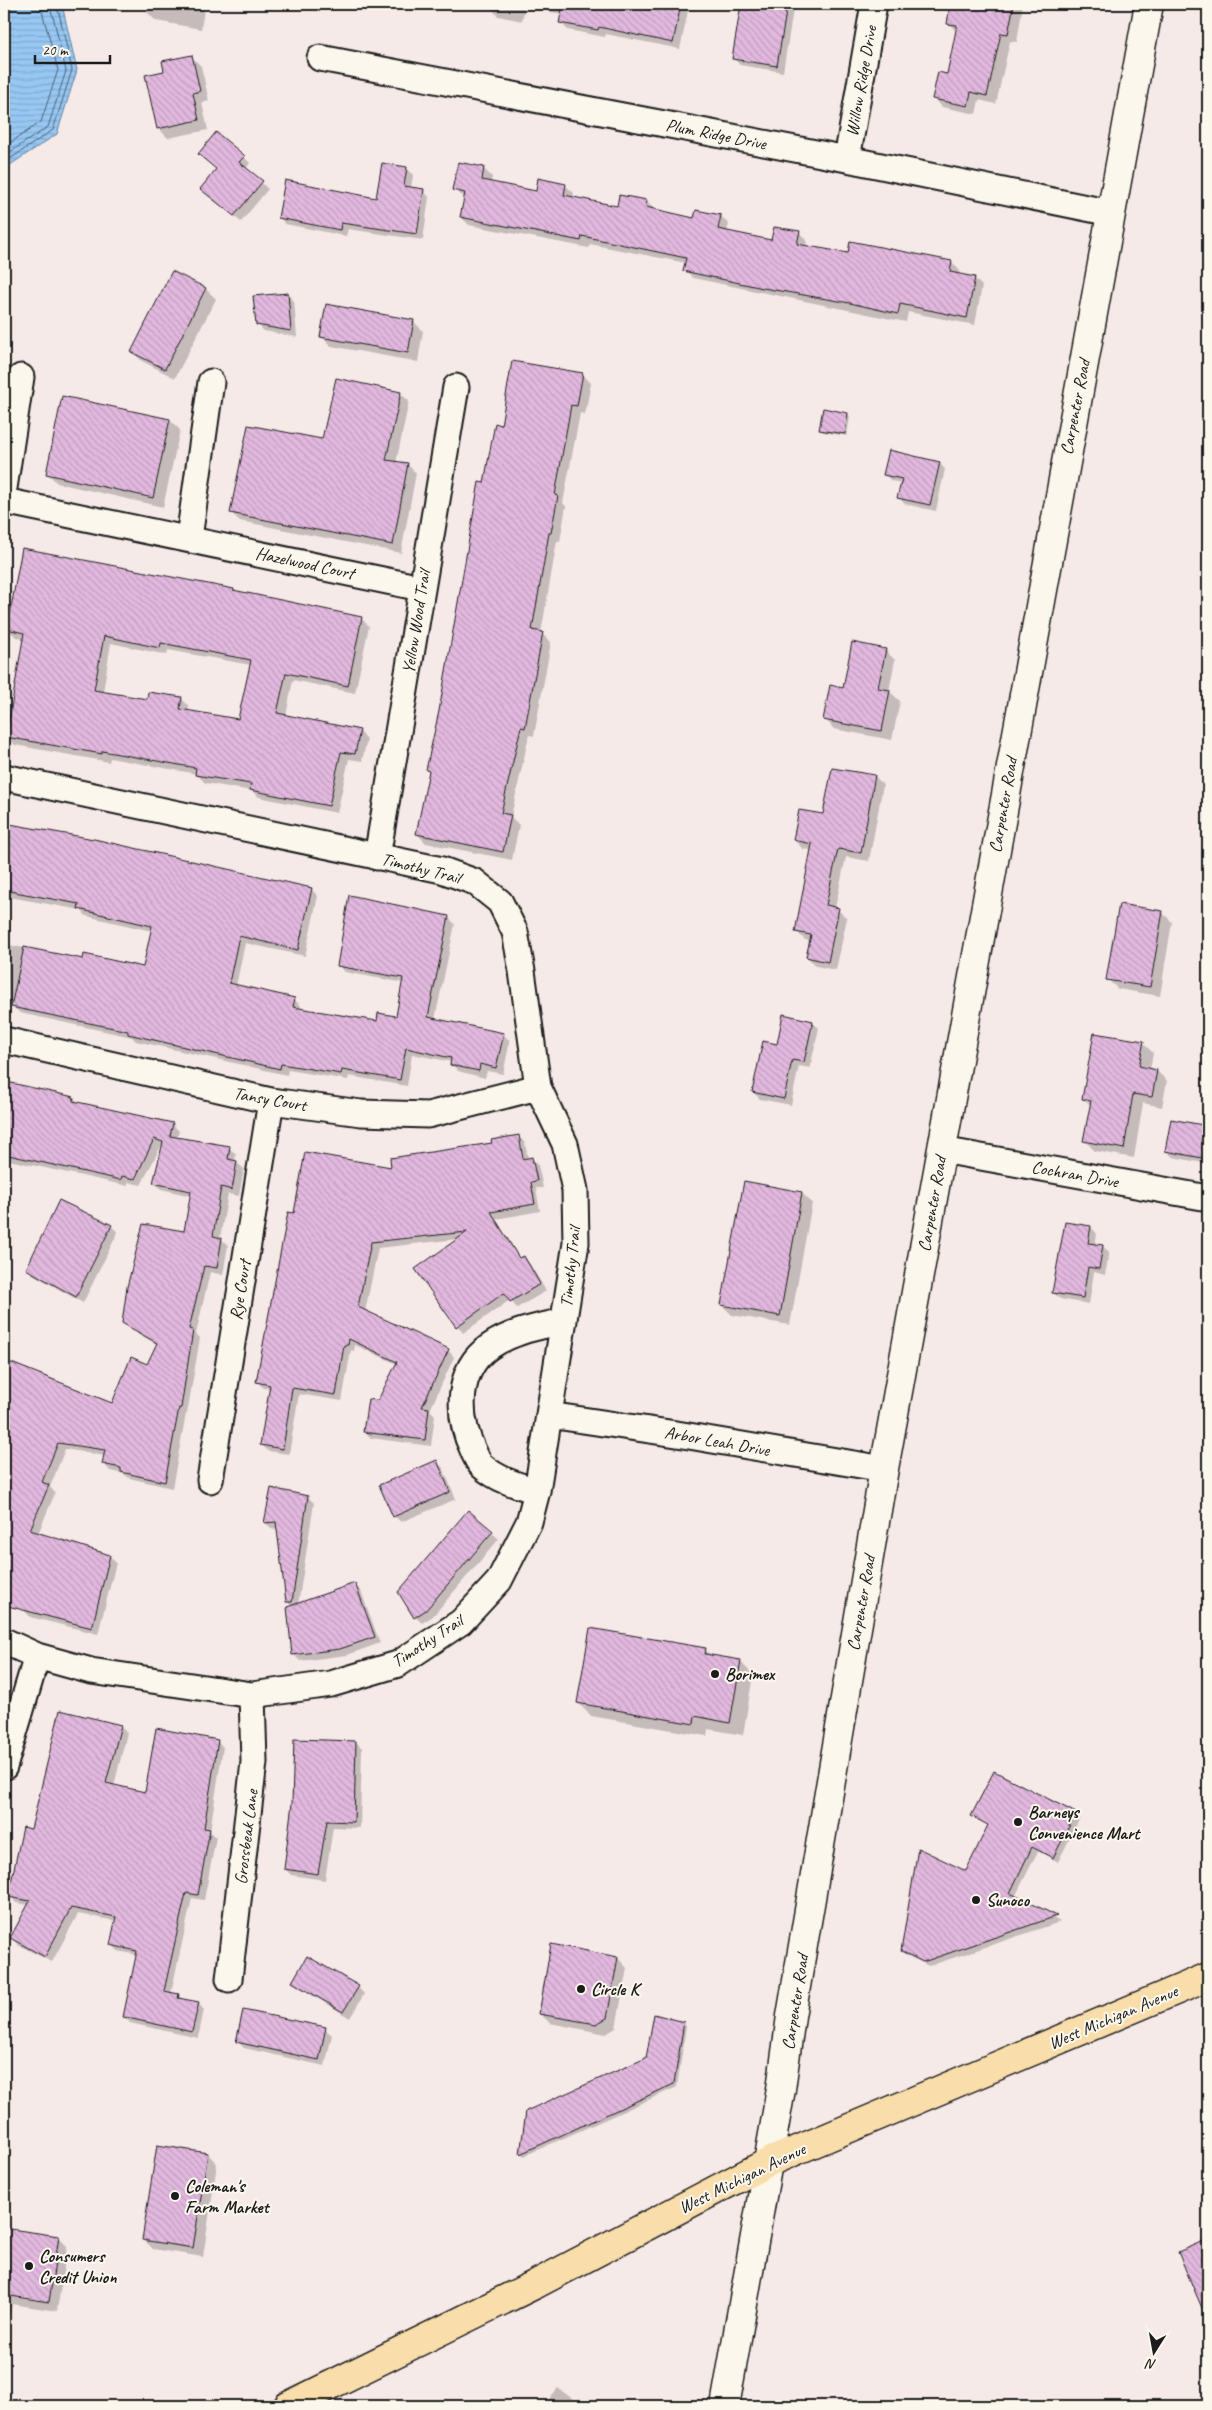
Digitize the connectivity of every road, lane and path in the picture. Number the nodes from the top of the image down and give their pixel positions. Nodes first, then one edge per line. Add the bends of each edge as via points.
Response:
1 (874, 4) edge
2 (1149, 4) edge
3 (320, 58) dead end
4 (847, 159) junction
5 (1112, 213) junction
6 (21, 377) dead end
7 (211, 382) dead end
8 (456, 387) dead end
9 (4, 488) edge
10 (4, 501) edge
11 (189, 538) junction
12 (421, 588) junction
13 (4, 777) edge
14 (377, 857) junction
15 (4, 1040) edge
16 (538, 1087) junction
17 (271, 1101) junction
18 (942, 1150) junction
19 (1208, 1198) edge
20 (564, 1321) junction
21 (549, 1415) junction
22 (884, 1469) junction
23 (210, 1480) dead end
24 (537, 1491) junction
25 (4, 1641) edge
26 (37, 1656) junction
27 (252, 1695) junction
28 (4, 1767) edge
29 (1208, 1977) edge
30 (229, 1979) dead end
31 (769, 2162) junction
32 (288, 2406) edge
33 (725, 2406) edge

1 - 4 street, Willow Ridge Drive
2 - 5 main road, Carpenter Road
3 - 4 street, Plum Ridge Drive
4 - 5 street, Plum Ridge Drive
5 - 18 main road, Carpenter Road
6 - 9 street
7 - 11 street
8 - 12 street, Yellow Wood Trail
10 - 11 street, Hazelwood Court
11 - 12 street, Hazelwood Court
12 - 14 street, Yellow Wood Trail
13 - 14 street, Timothy Trail
14 - 16 street, Timothy Trail via 442,870 475,882 500,902 514,932
15 - 17 street, Tansy Court
16 - 17 street, Tansy Court via 428,1115 361,1113
16 - 20 street, Timothy Trail via 565,1144 575,1190 576,1243
17 - 23 street, Rye Court
18 - 19 street, Cochran Drive
18 - 22 main road, Carpenter Road
20 - 21 street, Timothy Trail
20 - 24 street via 517,1332 488,1347 467,1372 461,1401 466,1436 480,1464 498,1479
21 - 22 street, Arbor Leah Drive
21 - 24 street, Timothy Trail
22 - 31 main road, Carpenter Road
24 - 27 street, Timothy Trail via 529,1522 499,1581 462,1622 398,1664 331,1684
25 - 26 street, Timothy Trail
26 - 27 street, Timothy Trail via 91,1671
26 - 28 street
27 - 30 street, Grossbeak Lane via 254,1762
29 - 31 highway, West Michigan Avenue
31 - 32 highway, West Michigan Avenue via 536,2284
31 - 33 main road, Carpenter Road

